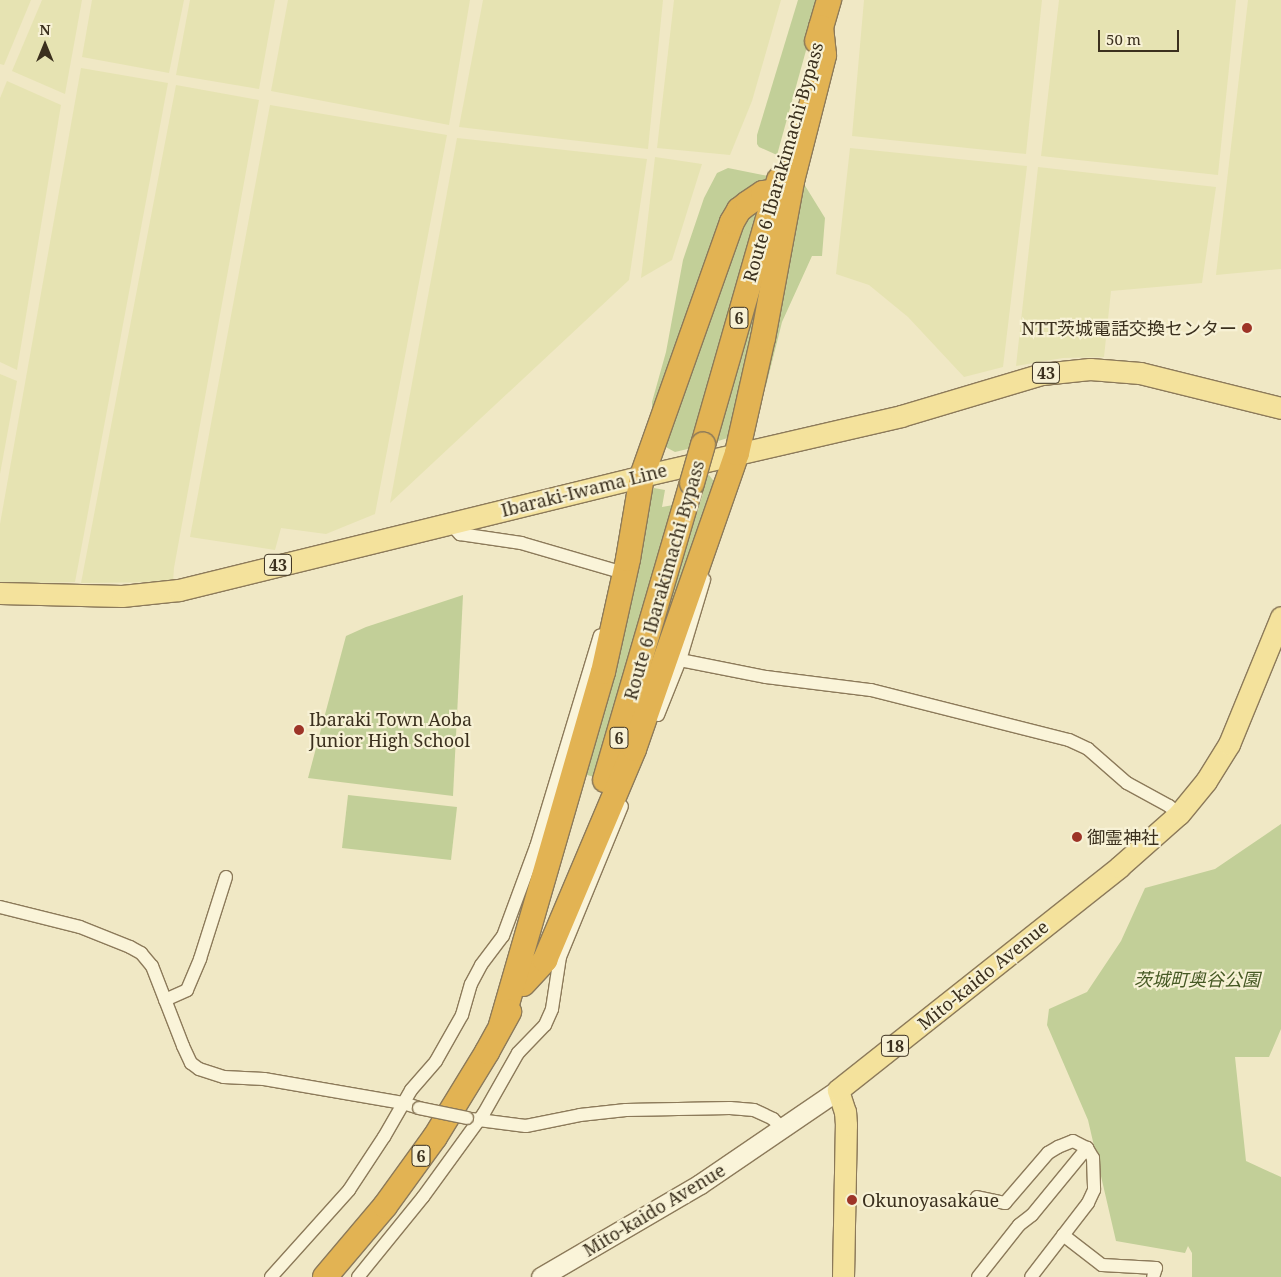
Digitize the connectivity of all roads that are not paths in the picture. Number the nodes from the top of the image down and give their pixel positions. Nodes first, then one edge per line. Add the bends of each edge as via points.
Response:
1 (829, 0) edge
2 (782, 183) junction
3 (1281, 408) edge
4 (737, 453) junction
5 (642, 476) junction
6 (450, 523) junction
7 (702, 548) junction
8 (622, 565) junction
9 (0, 593) edge
10 (1281, 618) edge
11 (680, 660) junction
12 (1179, 814) junction
13 (226, 877) dead end
14 (0, 907) edge
15 (523, 984) junction
16 (165, 1000) junction
17 (502, 1025) junction
18 (838, 1090) junction
19 (403, 1103) junction
20 (472, 1119) junction
21 (783, 1129) junction
22 (1086, 1148) junction
23 (977, 1197) dead end
24 (1063, 1236) junction
25 (1102, 1265) junction
26 (270, 1277) edge
27 (325, 1277) edge
28 (358, 1277) edge
29 (541, 1277) edge
30 (843, 1277) edge
31 (978, 1277) edge
32 (1032, 1277) edge
33 (1096, 1277) edge
34 (1153, 1277) edge

1 - 2 highway, Route 6 Ibarakimachi Bypass / 6
2 - 4 highway via 763,338
2 - 5 highway via 739,210 732,222
2 - 15 highway, Route 6 Ibarakimachi Bypass / 6, bridge via 614,755 566,888
3 - 4 main road, Ibaraki-Iwama Line / 43 via 1140,373 1067,370 1028,376 902,416
4 - 5 main road, Ibaraki-Iwama Line / 43
4 - 7 highway
5 - 6 main road, Ibaraki-Iwama Line / 43
5 - 8 highway
6 - 8 street via 460,534 521,543
6 - 9 main road, Ibaraki-Iwama Line / 43 via 150,595
7 - 11 street via 704,582
7 - 15 highway via 634,749 577,888 545,960
8 - 17 highway via 600,681
8 - 19 street via 536,847 503,936 481,965 471,984 462,1015 444,1048
10 - 12 main road, Mito-kaido Avenue / 18 via 1229,744 1206,781
11 - 12 street via 766,677 870,690 1069,740 1088,749 1127,783
11 - 20 street via 560,957 552,1010 545,1024 518,1053
12 - 18 main road, Mito-kaido Avenue / 18 via 1119,867
13 - 16 street via 187,990
14 - 16 street via 80,928 130,946 152,966
15 - 17 highway, Route 6 Ibarakimachi Bypass / 6
16 - 19 street via 191,1063 199,1069 224,1077 264,1080
17 - 27 highway, Route 6 Ibarakimachi Bypass / 6 via 435,1137 385,1206
18 - 21 street, Mito-kaido Avenue
18 - 30 main road via 846,1125
19 - 20 street, bridge
19 - 26 street via 349,1190
20 - 21 street via 526,1126 626,1110 730,1108 754,1110 773,1119
20 - 28 street via 423,1197
21 - 29 street, Mito-kaido Avenue via 700,1184
22 - 23 street via 1073,1141 1053,1150 1005,1203
22 - 24 street via 1093,1158 1094,1190
22 - 31 street
24 - 25 street
24 - 32 street
25 - 33 street
25 - 34 street via 1156,1268

